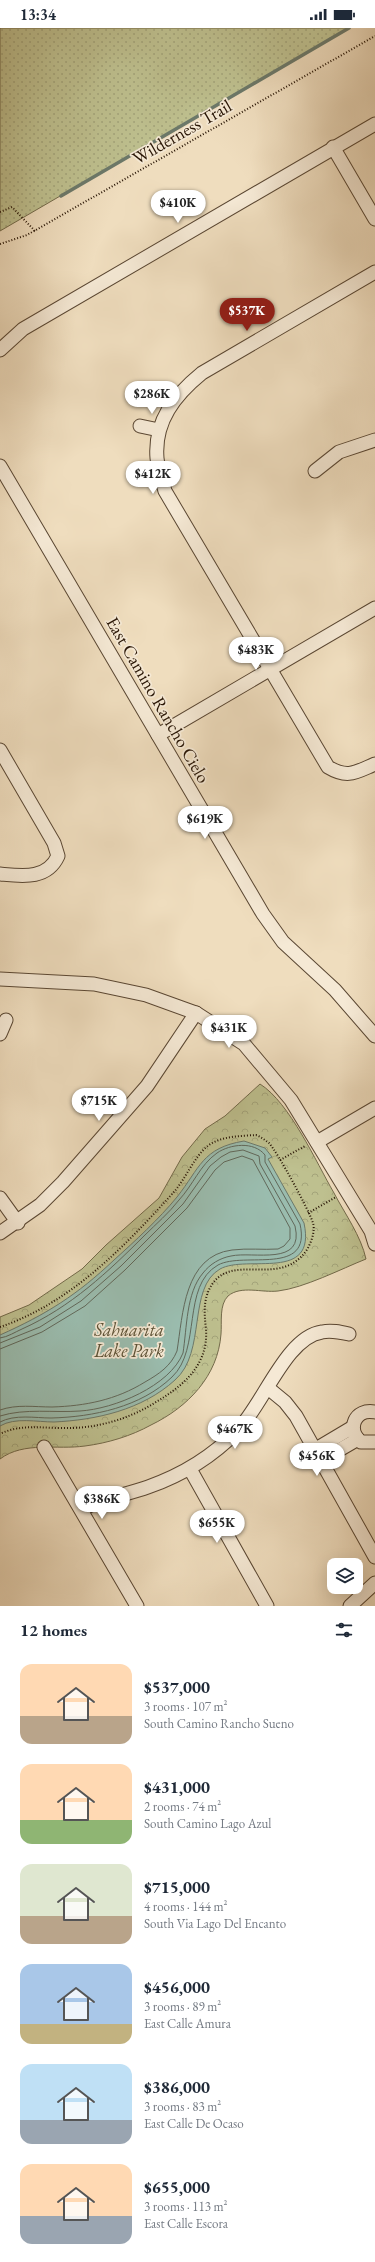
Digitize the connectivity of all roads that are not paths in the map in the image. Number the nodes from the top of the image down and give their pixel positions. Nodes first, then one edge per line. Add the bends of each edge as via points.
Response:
1 (375, 124) edge
2 (333, 147) junction
3 (375, 219) edge
4 (375, 272) edge
5 (0, 350) edge
6 (140, 426) dead end
7 (159, 430) junction
8 (375, 440) edge
9 (0, 466) edge
10 (315, 471) dead end
11 (375, 608) edge
12 (270, 670) junction
13 (158, 735) junction
14 (0, 750) edge
15 (375, 764) edge
16 (0, 874) edge
17 (0, 979) edge
18 (196, 1013) junction
19 (6, 1020) dead end
20 (374, 1030) edge
21 (0, 1034) edge
22 (375, 1108) edge
23 (316, 1141) junction
24 (0, 1198) edge
25 (18, 1223) junction
26 (0, 1233) edge
27 (375, 1244) edge
28 (349, 1334) dead end
29 (268, 1388) junction
30 (375, 1412) edge
31 (355, 1433) junction
32 (375, 1442) edge
33 (44, 1447) dead end
34 (319, 1454) junction
35 (190, 1469) junction
36 (82, 1509) junction
37 (375, 1557) edge
38 (375, 1583) edge
39 (137, 1606) edge
40 (267, 1606) edge
41 (350, 1606) edge

1 - 2 street
2 - 3 street
2 - 5 street via 23,329
4 - 7 street via 202,373 186,386 169,406
6 - 7 street
7 - 12 street via 157,458 165,491
8 - 10 street via 339,452
9 - 13 street, East Camino Rancho Cielo
11 - 12 street
12 - 13 street
12 - 15 street via 328,767 338,773 349,775
13 - 20 street, East Camino Rancho Cielo via 267,920 284,942
14 - 16 street via 54,842 58,856 47,871 38,875
17 - 18 street via 94,984 146,995
18 - 23 street via 244,1044 291,1100
18 - 25 street via 147,1086 63,1182
19 - 21 street
22 - 23 street
23 - 27 street via 371,1231
24 - 25 street
25 - 26 street
28 - 29 street via 321,1332 300,1342 285,1358
29 - 34 street via 285,1402 296,1416
29 - 35 street via 238,1430 217,1450
30 - 31 street via 364,1412 355,1418
31 - 32 street via 366,1443
31 - 34 street
33 - 36 street
34 - 37 street
35 - 36 street via 148,1487 100,1500
35 - 40 street
36 - 39 street
38 - 41 street

